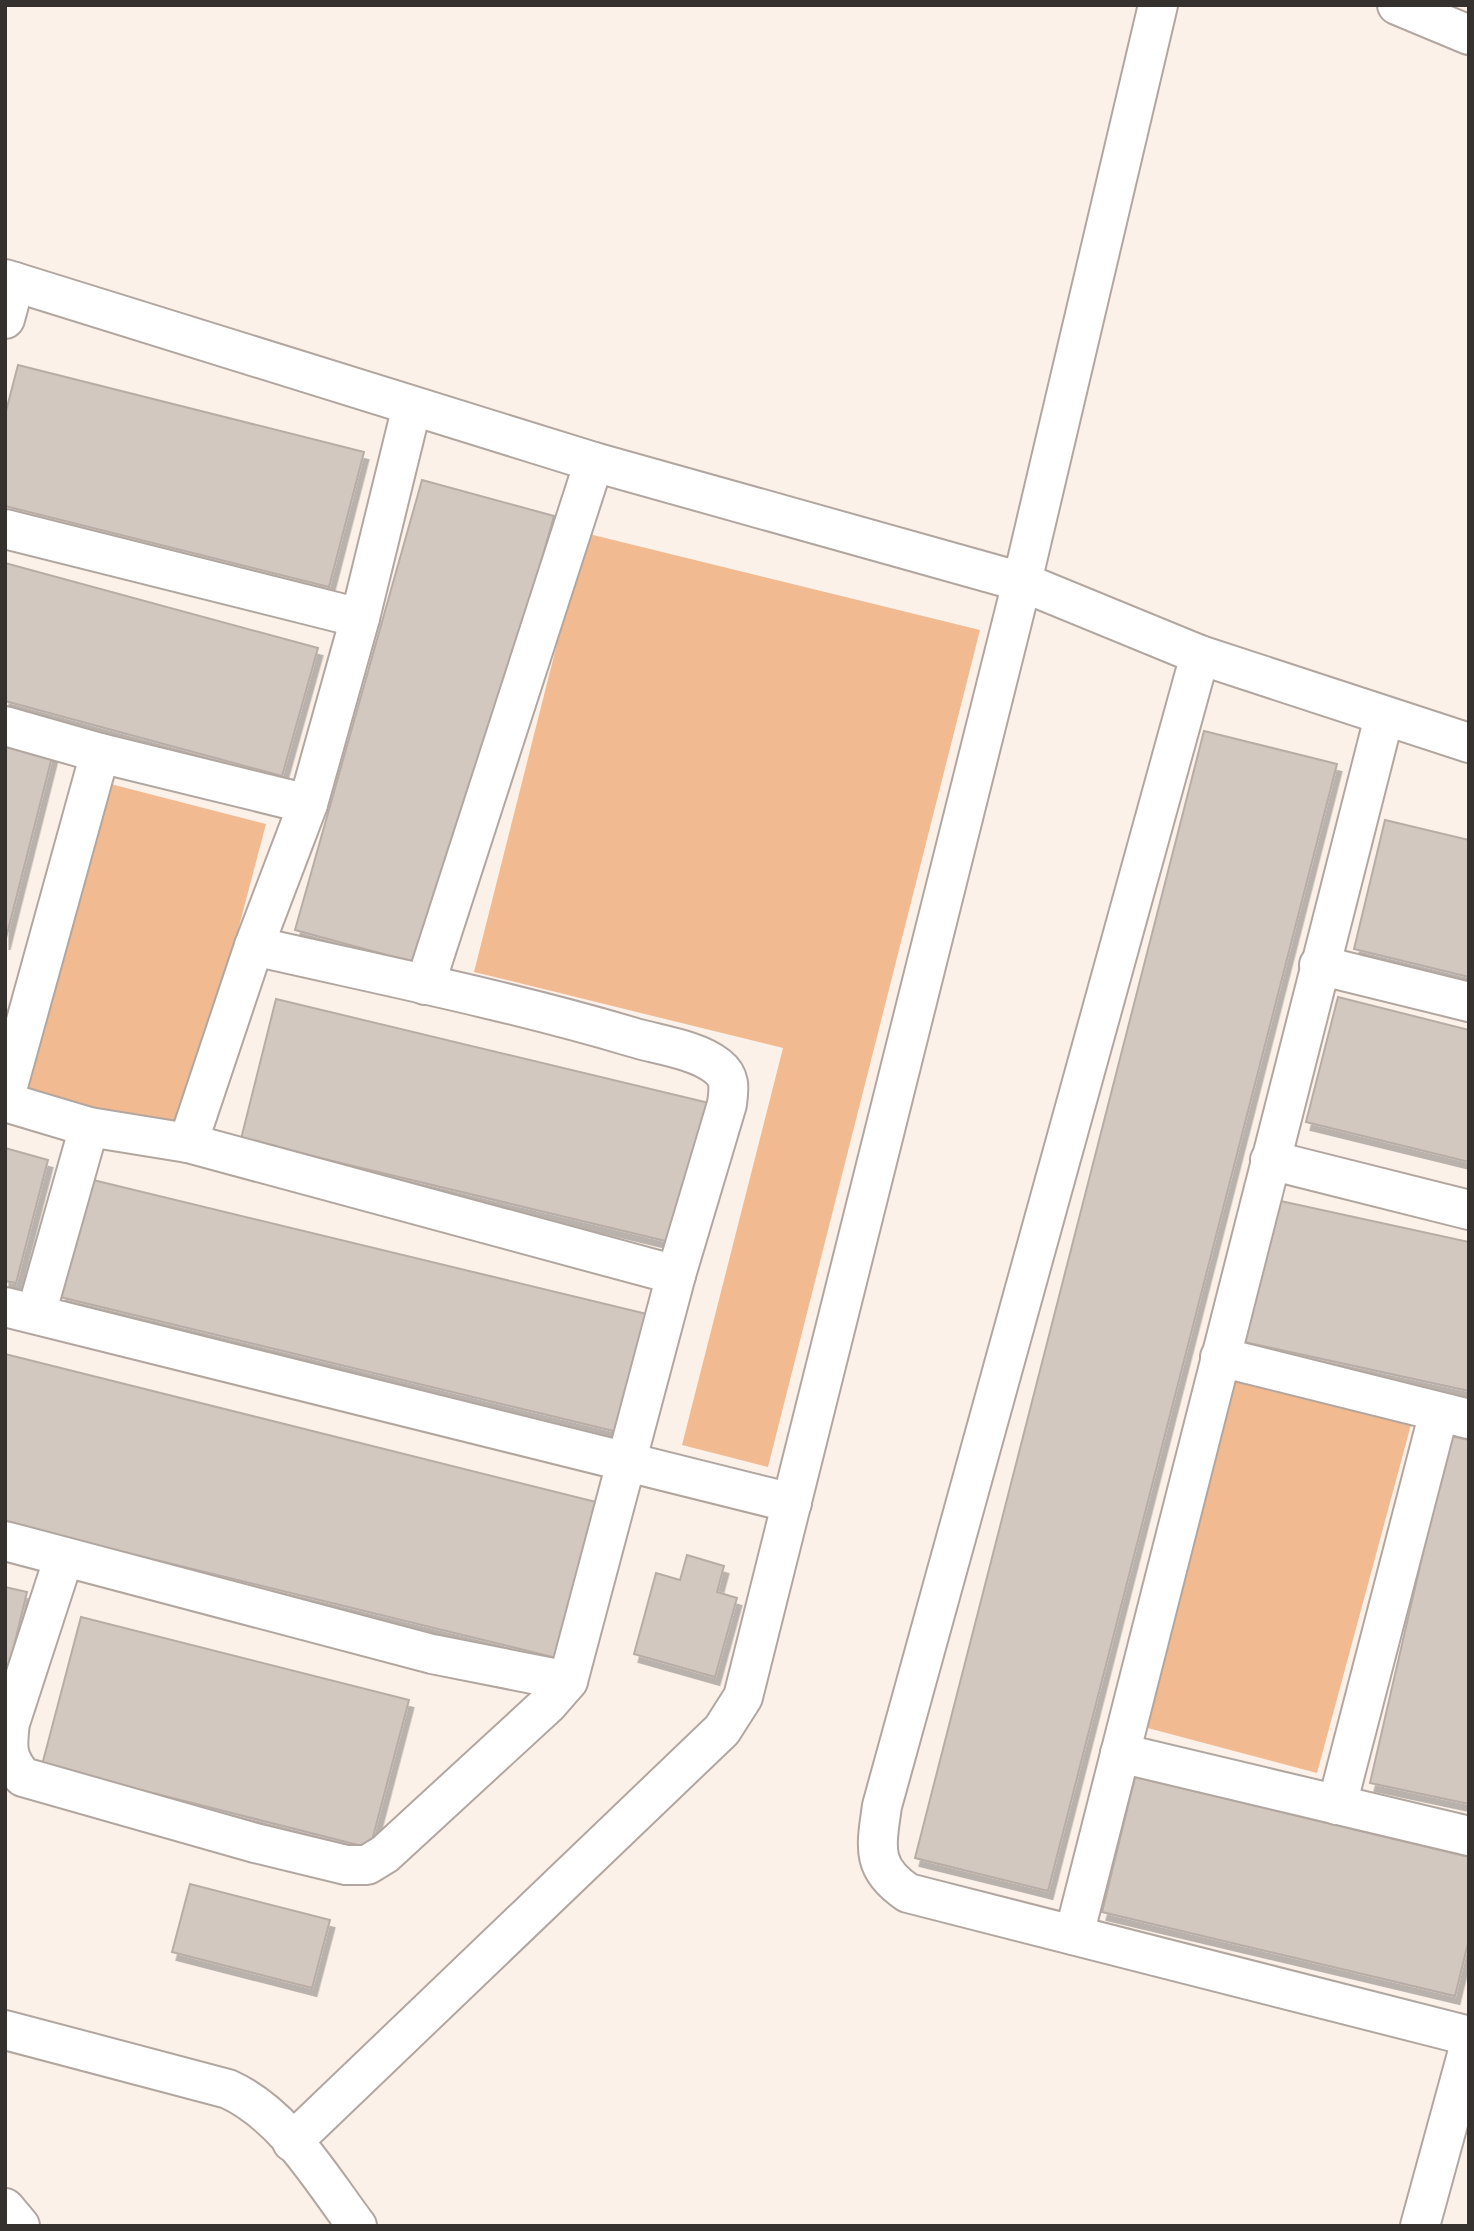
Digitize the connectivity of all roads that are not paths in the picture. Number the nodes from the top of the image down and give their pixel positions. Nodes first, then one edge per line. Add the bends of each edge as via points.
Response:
1 (1158, 5) edge
2 (1397, 5) edge
3 (1469, 35) edge
4 (10, 280) edge
5 (5, 318) edge
6 (412, 406) junction
7 (594, 462) junction
8 (5, 529) edge
9 (1022, 582) junction
10 (360, 618) junction
11 (1200, 654) junction
12 (1384, 717) junction
13 (5, 726) edge
14 (1469, 743) edge
15 (100, 753) junction
16 (308, 804) junction
17 (254, 946) junction
18 (1319, 965) junction
19 (425, 985) junction
20 (1469, 1002) edge
21 (5, 1099) edge
22 (89, 1127) junction
23 (188, 1143) junction
24 (1270, 1160) junction
25 (1469, 1210) edge
26 (676, 1275) junction
27 (21, 1311) edge
28 (1220, 1357) junction
29 (1454, 1415) edge
30 (628, 1460) junction
31 (792, 1503) junction
32 (5, 1541) edge
33 (64, 1557) junction
34 (568, 1681) junction
35 (1120, 1753) junction
36 (1337, 1805) junction
37 (1469, 1836) edge
38 (1074, 1935) junction
39 (5, 2030) edge
40 (1469, 2036) edge
41 (1469, 2047) edge
42 (292, 2142) junction
43 (5, 2207) edge
44 (20, 2226) edge
45 (357, 2226) edge
46 (1420, 2226) edge

1 - 9 street
2 - 3 street
4 - 5 street
4 - 6 street
6 - 7 street
6 - 10 street
7 - 9 street
7 - 19 street
8 - 10 street
9 - 11 street
9 - 31 street
10 - 16 street
11 - 12 street
11 - 38 street via 882,1806 877,1840 878,1863 891,1881 908,1893
12 - 14 street
12 - 18 street
13 - 15 street
15 - 16 street
15 - 21 street
16 - 17 street
17 - 19 street
17 - 23 street
18 - 20 street
18 - 24 street
19 - 26 street via 607,1030 706,1059 723,1071 729,1080 727,1104
21 - 22 street
22 - 23 street
22 - 27 street
23 - 26 street
24 - 25 street
24 - 28 street
26 - 30 street
27 - 30 street
28 - 29 street
28 - 35 street
29 - 36 street
30 - 31 street
30 - 34 street
31 - 42 street via 743,1698 722,1730
32 - 33 street
33 - 34 street via 432,1654
33 - 34 street via 10,1723 6,1751 11,1763 23,1777 255,1843 346,1865 367,1865 385,1854
35 - 36 street
35 - 38 street
36 - 37 street
38 - 40 street
39 - 42 street via 228,2089 259,2107
41 - 46 street
42 - 45 street
43 - 44 street

